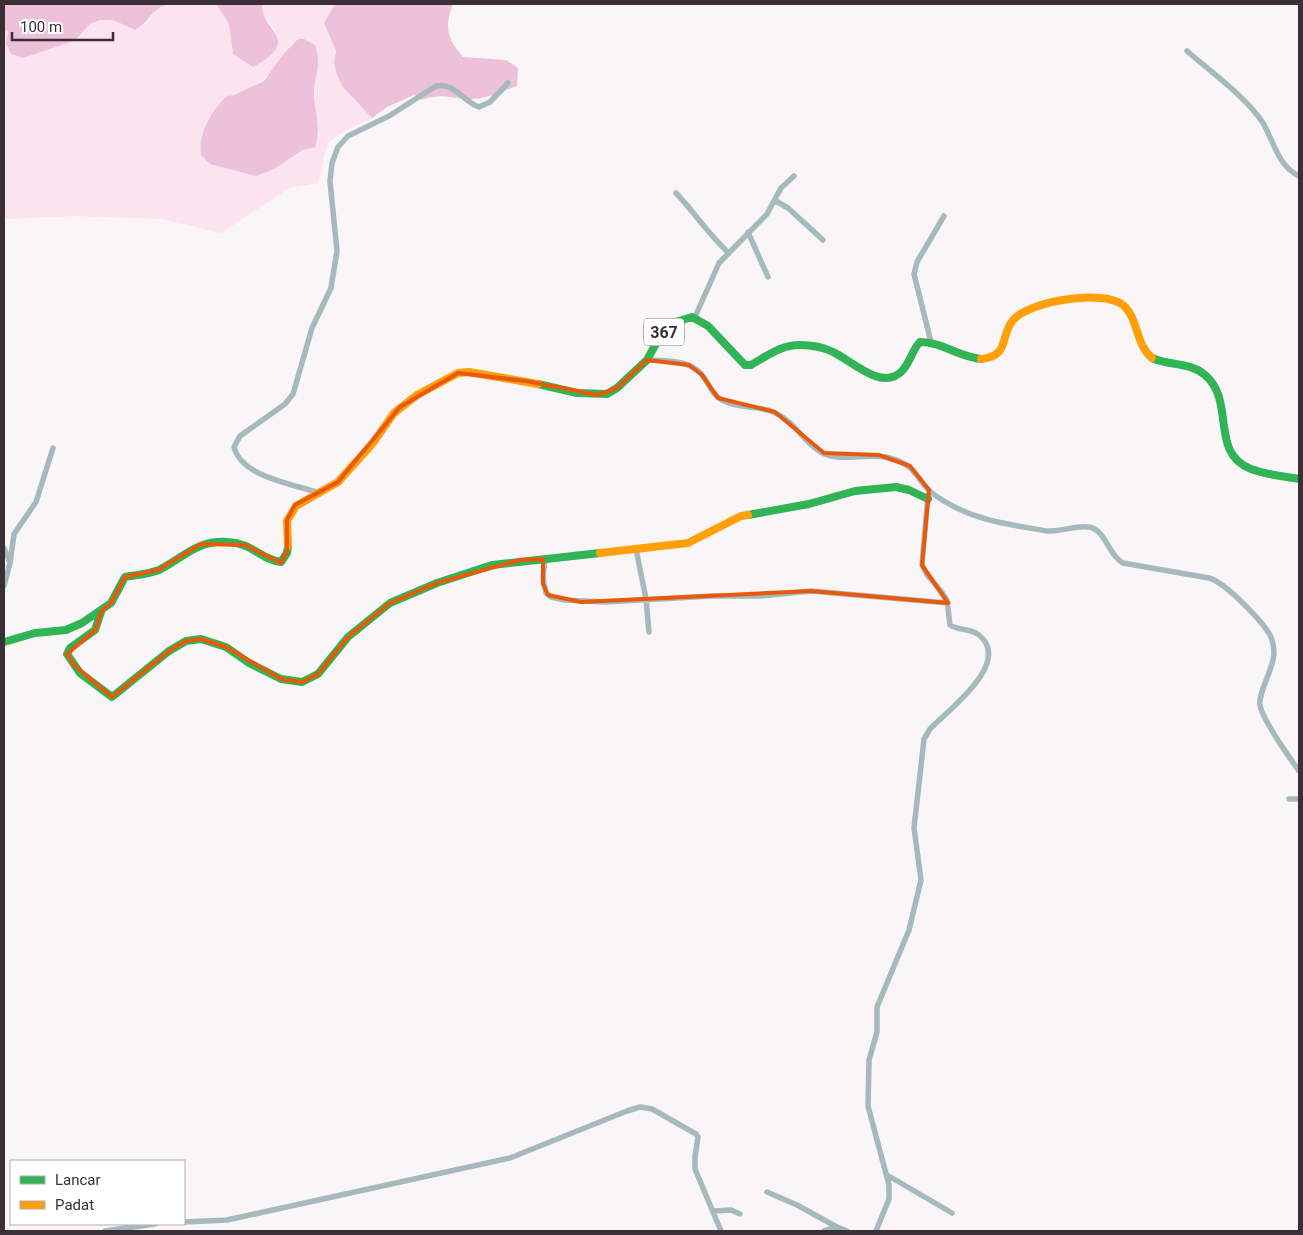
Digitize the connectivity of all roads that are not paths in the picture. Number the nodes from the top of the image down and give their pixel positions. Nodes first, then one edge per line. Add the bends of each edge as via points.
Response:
1 (1187, 51) dead end
2 (508, 83) dead end
3 (794, 176) dead end
4 (1299, 176) edge
5 (676, 193) dead end
6 (776, 201) junction
7 (944, 216) dead end
8 (748, 232) junction
9 (823, 240) dead end
10 (729, 253) junction
11 (768, 277) dead end
12 (695, 318) junction
13 (930, 342) junction
14 (647, 360) junction
15 (53, 448) dead end
16 (1299, 479) edge
17 (321, 494) junction
18 (928, 495) junction
19 (4, 548) edge
20 (636, 549) junction
21 (545, 559) junction
22 (10, 563) junction
23 (4, 586) edge
24 (646, 599) junction
25 (948, 604) junction
26 (101, 612) junction
27 (649, 632) dead end
28 (4, 642) edge
29 (1299, 771) edge
30 (1289, 799) dead end
31 (1299, 799) edge
32 (887, 1175) junction
33 (767, 1192) dead end
34 (713, 1210) junction
35 (740, 1214) dead end
36 (952, 1214) dead end
37 (185, 1222) edge
38 (148, 1225) edge
39 (838, 1227) junction
40 (105, 1231) edge
41 (721, 1231) edge
42 (824, 1231) edge
43 (848, 1231) edge
44 (876, 1231) edge

1 - 4 street via 1246,104 1262,123 1284,166
2 - 17 street via 490,102 479,107 448,87 436,86 389,116 348,136 336,151 330,181 336,263 331,288 312,328 293,394 285,404 240,436 234,447 237,455 266,477
3 - 6 street via 781,188
5 - 10 street
6 - 8 street
6 - 9 street
7 - 13 street via 917,262 914,274
8 - 10 street
8 - 11 street
10 - 12 street via 714,272
12 - 13 main road, 367 via 708,326 739,362 747,365 788,346 812,346 836,352 868,373 890,377 905,368 918,343
12 - 14 main road, 367 via 682,318 672,323
13 - 16 main road via 941,344 960,355 991,358 999,352 1013,320 1022,312 1080,299 1114,300 1127,309 1141,345 1149,356 1162,362 1190,364 1215,385 1224,412 1225,445 1232,456 1260,472
14 - 17 main road, 367 via 617,388 598,396 526,381 458,373 394,413 338,482
14 - 18 street via 690,365 702,375 718,398 775,412 797,426 824,453 879,456 903,463 915,470
15 - 22 street via 36,502 14,534
17 - 26 main road, 367 via 299,502 291,511 286,526 288,552 281,562 272,561 254,548 236,542 201,544 158,570 125,577 111,603
18 - 20 main road via 896,487 855,491 809,504 742,516 688,543
18 - 25 street via 922,565
18 - 29 street via 982,519 1046,531 1091,527 1098,532 1114,557 1123,563 1209,578 1223,584 1271,637 1274,653 1260,706
19 - 22 street
20 - 21 main road
20 - 24 street
21 - 24 street via 543,584 551,597 581,602
21 - 26 main road via 492,565 437,582 390,603 348,637 318,674 298,683 281,679 226,647 201,639 186,641 169,651 112,697 80,671 67,654 70,648 95,630
22 - 23 street
24 - 25 street via 761,596 811,591
24 - 27 street
25 - 32 street via 950,625 980,635 986,644 988,660 979,679 924,739 914,828 921,880 909,930 876,1007 877,1032 870,1060 868,1106
26 - 28 main road, 367 via 66,630 35,633
30 - 31 street
32 - 36 street
32 - 44 street via 889,1199
33 - 39 street
34 - 35 street via 731,1210
34 - 37 street via 696,1169 696,1134 652,1109 640,1107 510,1158 227,1220
34 - 41 street
38 - 40 street
39 - 42 street
39 - 43 street

